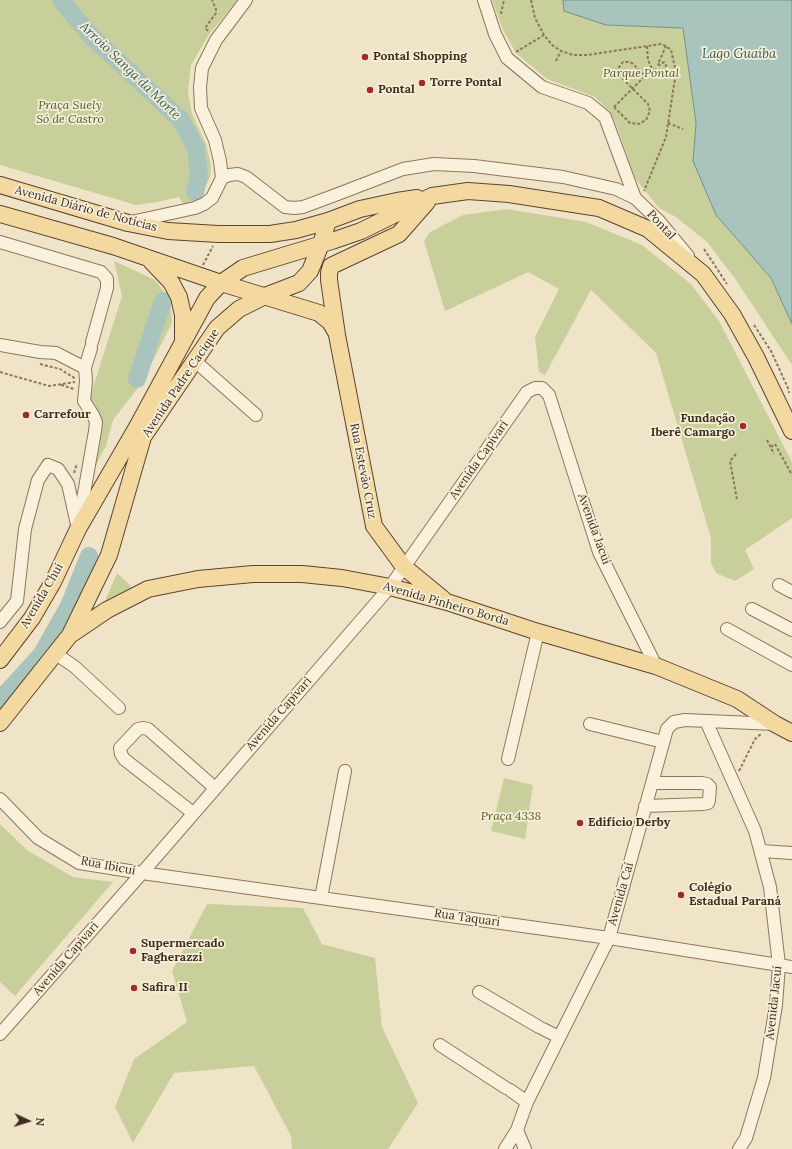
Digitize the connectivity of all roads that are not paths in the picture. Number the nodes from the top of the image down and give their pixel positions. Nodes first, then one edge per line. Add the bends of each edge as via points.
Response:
1 (246, 0) edge
2 (484, 0) edge
3 (222, 178) junction
4 (0, 185) edge
5 (639, 195) junction
6 (432, 196) junction
7 (0, 214) edge
8 (328, 221) junction
9 (128, 223) junction
10 (0, 242) edge
11 (321, 244) junction
12 (149, 259) junction
13 (703, 274) junction
14 (221, 283) junction
15 (265, 296) junction
16 (338, 335) junction
17 (183, 342) junction
18 (0, 345) edge
19 (195, 361) junction
20 (85, 368) junction
21 (542, 388) joint
22 (256, 415) dead end
23 (792, 431) edge
24 (78, 529) junction
25 (404, 567) junction
26 (779, 585) dead end
27 (390, 587) junction
28 (792, 592) edge
29 (447, 602) junction
30 (752, 609) dead end
31 (0, 622) edge
32 (727, 629) dead end
33 (792, 630) edge
34 (538, 632) junction
35 (70, 635) junction
36 (56, 654) junction
37 (0, 660) edge
38 (792, 665) edge
39 (656, 666) junction
40 (119, 708) dead end
41 (706, 721) junction
42 (0, 723) edge
43 (590, 724) dead end
44 (775, 724) junction
45 (792, 733) edge
46 (664, 742) junction
47 (508, 759) dead end
48 (346, 771) dead end
49 (652, 783) junction
50 (215, 788) junction
51 (0, 800) edge
52 (645, 806) junction
53 (193, 813) junction
54 (761, 851) junction
55 (792, 853) edge
56 (142, 873) junction
57 (321, 898) junction
58 (609, 938) junction
59 (779, 965) junction
60 (792, 967) edge
61 (479, 992) dead end
62 (0, 1034) edge
63 (559, 1037) junction
64 (440, 1045) dead end
65 (527, 1102) junction
66 (516, 1130) junction
67 (505, 1149) edge
68 (525, 1149) edge
69 (739, 1149) edge

1 - 3 street via 216,40 202,68 201,108 215,140
2 - 5 street via 495,34 508,58 542,88 588,103 605,117
3 - 5 street, Pontal via 238,174 246,177 285,207 294,208 303,207 403,169 434,164 474,166 563,177
3 - 9 street via 212,198 204,204
4 - 9 main road, Avenida Diário de Notícias
5 - 13 street, Pontal
6 - 8 main road, Avenida Diário de Notícias via 360,209
6 - 11 main road, Avenida Padre Cacique via 361,230
6 - 13 main road, Avenida Padre Cacique via 468,191 509,194 599,208 648,229
6 - 16 main road, Rua Estevão Cruz via 399,234 331,266 329,280
7 - 12 main road via 113,246
8 - 9 main road, Avenida Diário de Notícias via 270,234 168,231
8 - 11 main road, Avenida Padre Cacique
10 - 20 street via 101,272 107,279 108,288
11 - 14 main road, Avenida Padre Cacique via 243,268
11 - 15 main road, Avenida Padre Cacique via 310,271 300,283
12 - 14 main road
12 - 17 main road via 171,282 179,297 183,316
13 - 23 main road, Avenida Padre Cacique via 732,314
14 - 15 main road
14 - 17 main road, Avenida Padre Cacique via 207,298
15 - 16 main road via 319,313 330,322
15 - 19 main road, Avenida Padre Cacique via 239,309 217,328
16 - 25 main road, Rua Estevão Cruz via 374,526
17 - 24 main road, Avenida Padre Cacique
18 - 20 street via 40,358 56,353
19 - 22 street
19 - 35 main road, Avenida Padre Cacique via 143,437 109,555
20 - 24 street via 84,401 96,422
21 - 25 street, Avenida Capivari via 527,392
21 - 39 street, Avenida Jacuí via 549,395 599,552
24 - 31 street via 68,484 58,469 48,465 38,480 25,529 17,601
24 - 37 main road, Avenida Chuí via 53,582
25 - 27 street, Avenida Capivari
25 - 29 main road, Rua Estevão Cruz
26 - 28 street
27 - 29 main road, Avenida Pinheiro Borda
27 - 35 main road, Avenida Pinheiro Borda via 302,574 253,574 198,580 148,589 107,610
27 - 50 street, Avenida Capivari
29 - 34 main road, Avenida Pinheiro Borda
30 - 33 street
32 - 38 street
34 - 39 main road, Avenida Pinheiro Borda
34 - 47 street
35 - 36 main road
36 - 40 street via 75,667
36 - 42 main road
39 - 44 main road, Avenida Pinheiro Borda via 738,699
41 - 44 street, Avenida Caí
41 - 46 street, Avenida Caí via 674,722 667,729
41 - 54 street, Avenida Jacuí via 755,830
43 - 46 street
44 - 45 main road, Avenida Pinheiro Borda
46 - 49 street, Avenida Caí
48 - 57 street
49 - 52 street, Avenida Caí
49 - 52 street via 707,784 710,787 710,800 704,804
50 - 53 street, Avenida Capivari
50 - 53 street via 148,729 138,729 120,748 124,759
51 - 56 street, Rua Ibicuí via 38,838 79,863
52 - 58 street, Avenida Caí
53 - 56 street, Avenida Capivari
54 - 55 street
54 - 59 street, Avenida Jacuí via 770,887
56 - 57 street, Rua Taquari
56 - 62 street, Avenida Capivari
57 - 58 street, Rua Taquari
58 - 59 street, Rua Taquari
58 - 63 street, Avenida Caí
59 - 60 street, Rua Taquari
59 - 69 street, Avenida Jacuí via 776,1005 764,1078 746,1138
61 - 63 street
63 - 65 street, Avenida Caí
64 - 65 street
65 - 66 street, Avenida Caí
66 - 67 street, Avenida Caí
66 - 68 street

